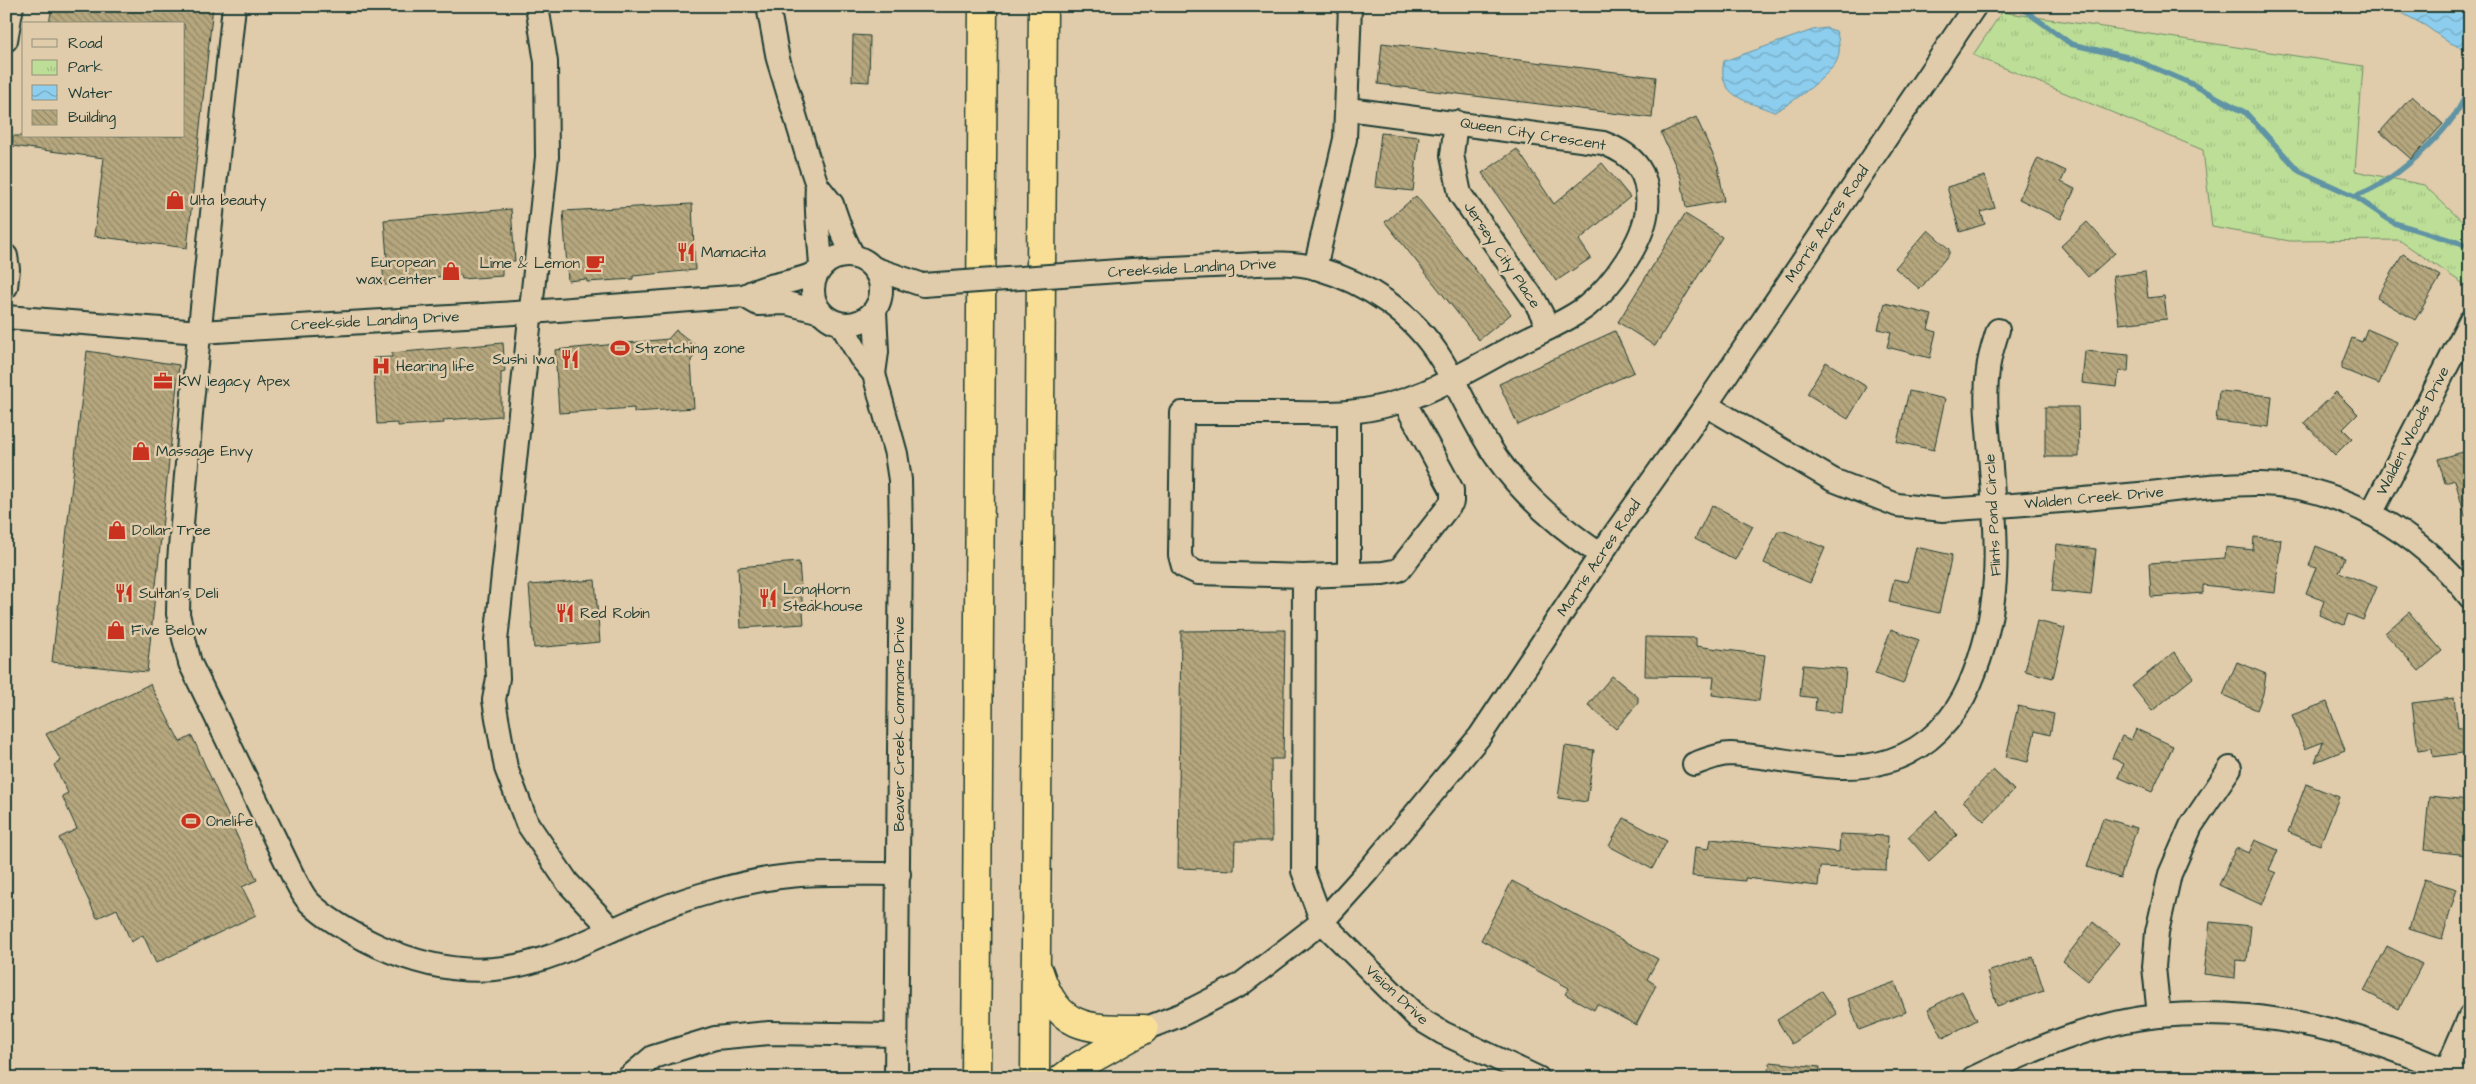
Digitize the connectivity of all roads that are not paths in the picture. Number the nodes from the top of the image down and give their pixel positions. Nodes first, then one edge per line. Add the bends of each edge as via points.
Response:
1 (12, 6) edge
2 (234, 6) edge
3 (536, 6) edge
4 (768, 6) edge
5 (983, 6) edge
6 (1043, 6) edge
7 (1350, 6) edge
8 (1975, 6) edge
9 (6, 40) edge
10 (1348, 109) junction
11 (1456, 122) junction
12 (817, 185) junction
13 (6, 256) edge
14 (853, 256) junction
15 (874, 268) junction
16 (1315, 268) junction
17 (819, 270) junction
18 (923, 285) junction
19 (6, 288) edge
20 (744, 296) junction
21 (877, 306) junction
22 (531, 312) junction
23 (821, 312) junction
24 (6, 317) edge
25 (2470, 321) edge
26 (841, 324) junction
27 (1549, 328) junction
28 (1998, 330) dead end
29 (200, 332) junction
30 (874, 374) junction
31 (1453, 381) junction
32 (1404, 401) junction
33 (1706, 405) junction
34 (1349, 412) junction
35 (1994, 507) junction
36 (2371, 514) junction
37 (1601, 555) junction
38 (1349, 574) junction
39 (1304, 576) junction
40 (2470, 597) edge
41 (1694, 764) dead end
42 (2230, 768) dead end
43 (898, 874) junction
44 (1322, 922) junction
45 (612, 930) junction
46 (1036, 964) junction
47 (2159, 1016) junction
48 (2470, 1016) edge
49 (1144, 1029) junction
50 (896, 1035) junction
51 (2451, 1075) edge
52 (628, 1078) edge
53 (896, 1078) edge
54 (976, 1078) edge
55 (1035, 1078) edge
56 (1063, 1078) edge
57 (1538, 1078) edge
58 (1973, 1078) edge

1 - 9 street
2 - 29 street
3 - 22 street via 546,62 547,156
4 - 12 street via 780,68
5 - 54 highway
6 - 46 highway
7 - 10 street
8 - 33 street, Morris Acres Road
10 - 11 street, Queen City Crescent
10 - 16 street via 1345,139
11 - 27 street, Jersey City Place via 1452,155 1460,194 1535,301
11 - 27 street, Queen City Crescent via 1603,143 1631,157 1645,178 1647,211 1636,244 1587,306
12 - 14 street via 832,204
12 - 17 street via 815,209 820,235
13 - 19 street
14 - 15 street
14 - 17 street via 835,258
15 - 18 street, Creekside Landing Drive
15 - 21 street via 881,284
16 - 18 street, Creekside Landing Drive, bridge via 1275,263
16 - 31 street, Creekside Landing Drive via 1382,297 1407,316 1427,339
17 - 20 street, Creekside Landing Drive via 789,284 759,288
17 - 23 street via 814,280 813,297
18 - 21 street, Creekside Landing Drive
20 - 22 street, Creekside Landing Drive
20 - 23 street, Creekside Landing Drive via 758,304 786,303
21 - 26 street via 860,323
21 - 30 street, Beaver Creek Commons Drive
22 - 29 street, Creekside Landing Drive
22 - 45 street via 496,641 498,678 494,700 506,768 527,823 568,883
23 - 26 street
24 - 29 street, Creekside Landing Drive
25 - 36 street, Walden Woods Drive
26 - 30 street, Beaver Creek Commons Drive
27 - 31 street, Queen City Crescent
28 - 35 street, Flints Pond Circle via 1988,370 1987,410
29 - 45 street via 178,569 178,614 190,663 308,901 366,941 405,958 456,969 483,970 529,964 558,955
30 - 43 street, Beaver Creek Commons Drive via 896,454 901,508
31 - 32 street, Queen City Crescent
31 - 37 street, Creekside Landing Drive via 1496,457 1525,494 1559,525
32 - 34 street, Queen City Crescent
32 - 38 street via 1452,490 1452,502 1399,570
33 - 35 street, Walden Creek Drive via 1787,454 1869,496 1897,505 1942,510
33 - 37 street, Morris Acres Road
34 - 38 street
34 - 39 street, Queen City Crescent via 1182,413 1180,555 1183,566 1198,573
35 - 36 street, Walden Creek Drive via 2260,484 2287,486 2325,495
35 - 41 street, Flints Pond Circle via 1998,561 1990,622 1961,704 1943,728 1909,752 1872,766 1822,766 1728,754
36 - 40 street, Walden Creek Drive via 2437,560
37 - 44 street, Morris Acres Road via 1480,736
38 - 39 street
39 - 44 street via 1302,871
42 - 47 street via 2191,826 2170,874 2157,932 2154,967
43 - 45 street via 772,878 713,891
43 - 50 street, Beaver Creek Commons Drive
44 - 49 street, Morris Acres Road via 1240,985 1183,1014
44 - 57 street, Vision Drive via 1418,1018
46 - 49 highway via 1051,999 1074,1022 1099,1029
46 - 55 highway
47 - 51 street via 2226,1015 2331,1028 2369,1040
47 - 58 street via 2098,1028 2054,1042
48 - 51 street
49 - 56 highway
50 - 52 street via 769,1033 715,1038 653,1057
50 - 53 street, Beaver Creek Commons Drive

